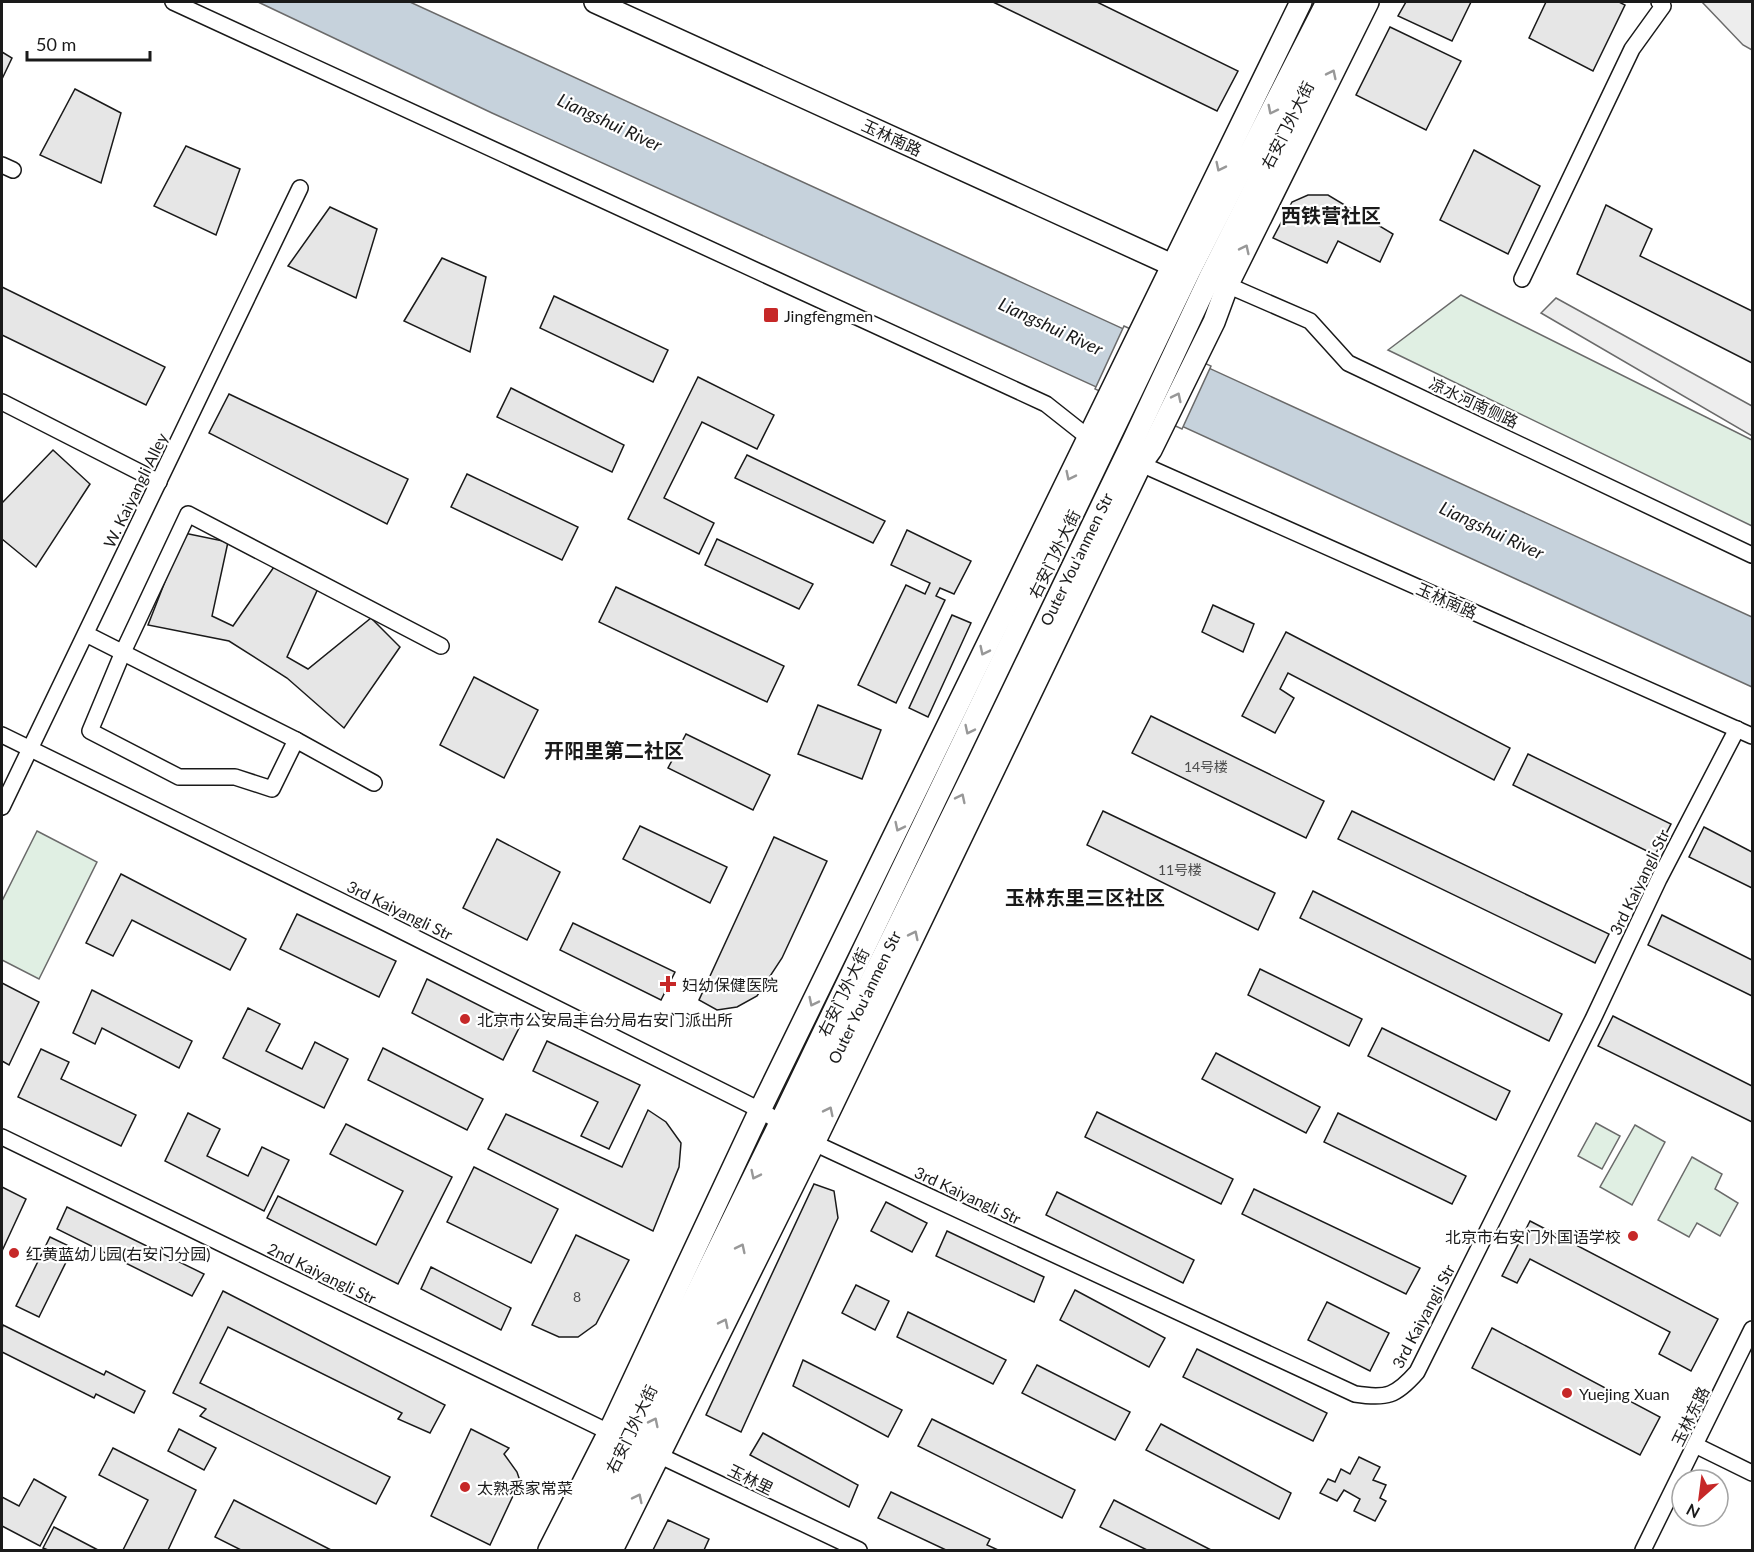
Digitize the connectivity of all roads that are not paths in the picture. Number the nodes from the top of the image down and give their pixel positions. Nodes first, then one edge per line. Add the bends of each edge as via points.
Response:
1 (173, 2) edge
2 (595, 2) edge
3 (1301, 2) edge
4 (1327, 2) edge
5 (1348, 2) edge
6 (1368, 2) edge
7 (1659, 2) edge
8 (300, 188) dead end
9 (1200, 274) junction
10 (1521, 279) dead end
11 (2, 402) edge
12 (1099, 431) junction
13 (1142, 452) junction
14 (159, 482) junction
15 (1752, 555) edge
16 (86, 634) junction
17 (441, 646) dead end
18 (123, 652) junction
19 (1737, 729) junction
20 (2, 735) edge
21 (1752, 736) edge
22 (296, 740) junction
23 (30, 748) junction
24 (374, 783) dead end
25 (2, 807) edge
26 (760, 1110) junction
27 (797, 1133) junction
28 (2, 1137) edge
29 (1752, 1329) edge
30 (634, 1444) junction
31 (1695, 1445) junction
32 (1752, 1473) edge
33 (549, 1551) edge
34 (571, 1551) edge
35 (592, 1551) edge
36 (612, 1551) edge
37 (859, 1551) edge
38 (1643, 1551) edge

1 - 12 street
2 - 9 main road, 玉林南路
3 -> 9 main road
4 -> 9 main road, 右安门外大街
5 - 9 main road, 右安门外大街
9 -> 6 main road
7 - 10 street via 1663,6 1632,49
8 - 14 street, W. Kaiyangli Alley
9 - 12 main road, 右安门外大街 via 1166,300
9 - 13 main road, 右安门外大街 via 1195,313
13 -> 9 main road via 1214,322
9 - 15 street, 凉水河南侧路 via 1310,321 1348,363
11 - 14 street
12 -> 26 main road
12 -> 27 main road, 右安门外大街
13 - 19 street, 玉林南路
27 -> 13 main road, Outer You'anmen Str
14 - 16 street, W. Kaiyangli Alley
16 - 18 street
16 - 23 street, W. Kaiyangli Alley
17 - 18 street via 188,514
18 - 22 street
18 - 22 street via 90,731 179,777 235,777 272,789
19 - 21 street, 玉林南路
19 - 27 street, 3rd Kaiyangli Str via 1417,1371 1402,1389 1378,1398 1355,1394
20 - 23 street, 3rd Kaiyangli Str
22 - 24 street
23 - 25 street, W. Kaiyangli Alley
23 - 26 street, 3rd Kaiyangli Str via 400,928
26 - 27 street, 3rd Kaiyangli Str
26 - 30 main road
30 -> 27 main road
27 -> 30 main road, 右安门外大街
28 - 30 street, 2nd Kaiyangli Str
29 - 31 street, 玉林东路
30 - 33 main road
30 - 34 main road, 右安门外大街
30 - 35 main road
36 -> 30 main road
30 - 37 street, 玉林里
31 - 32 street
31 - 38 street, 玉林东路

